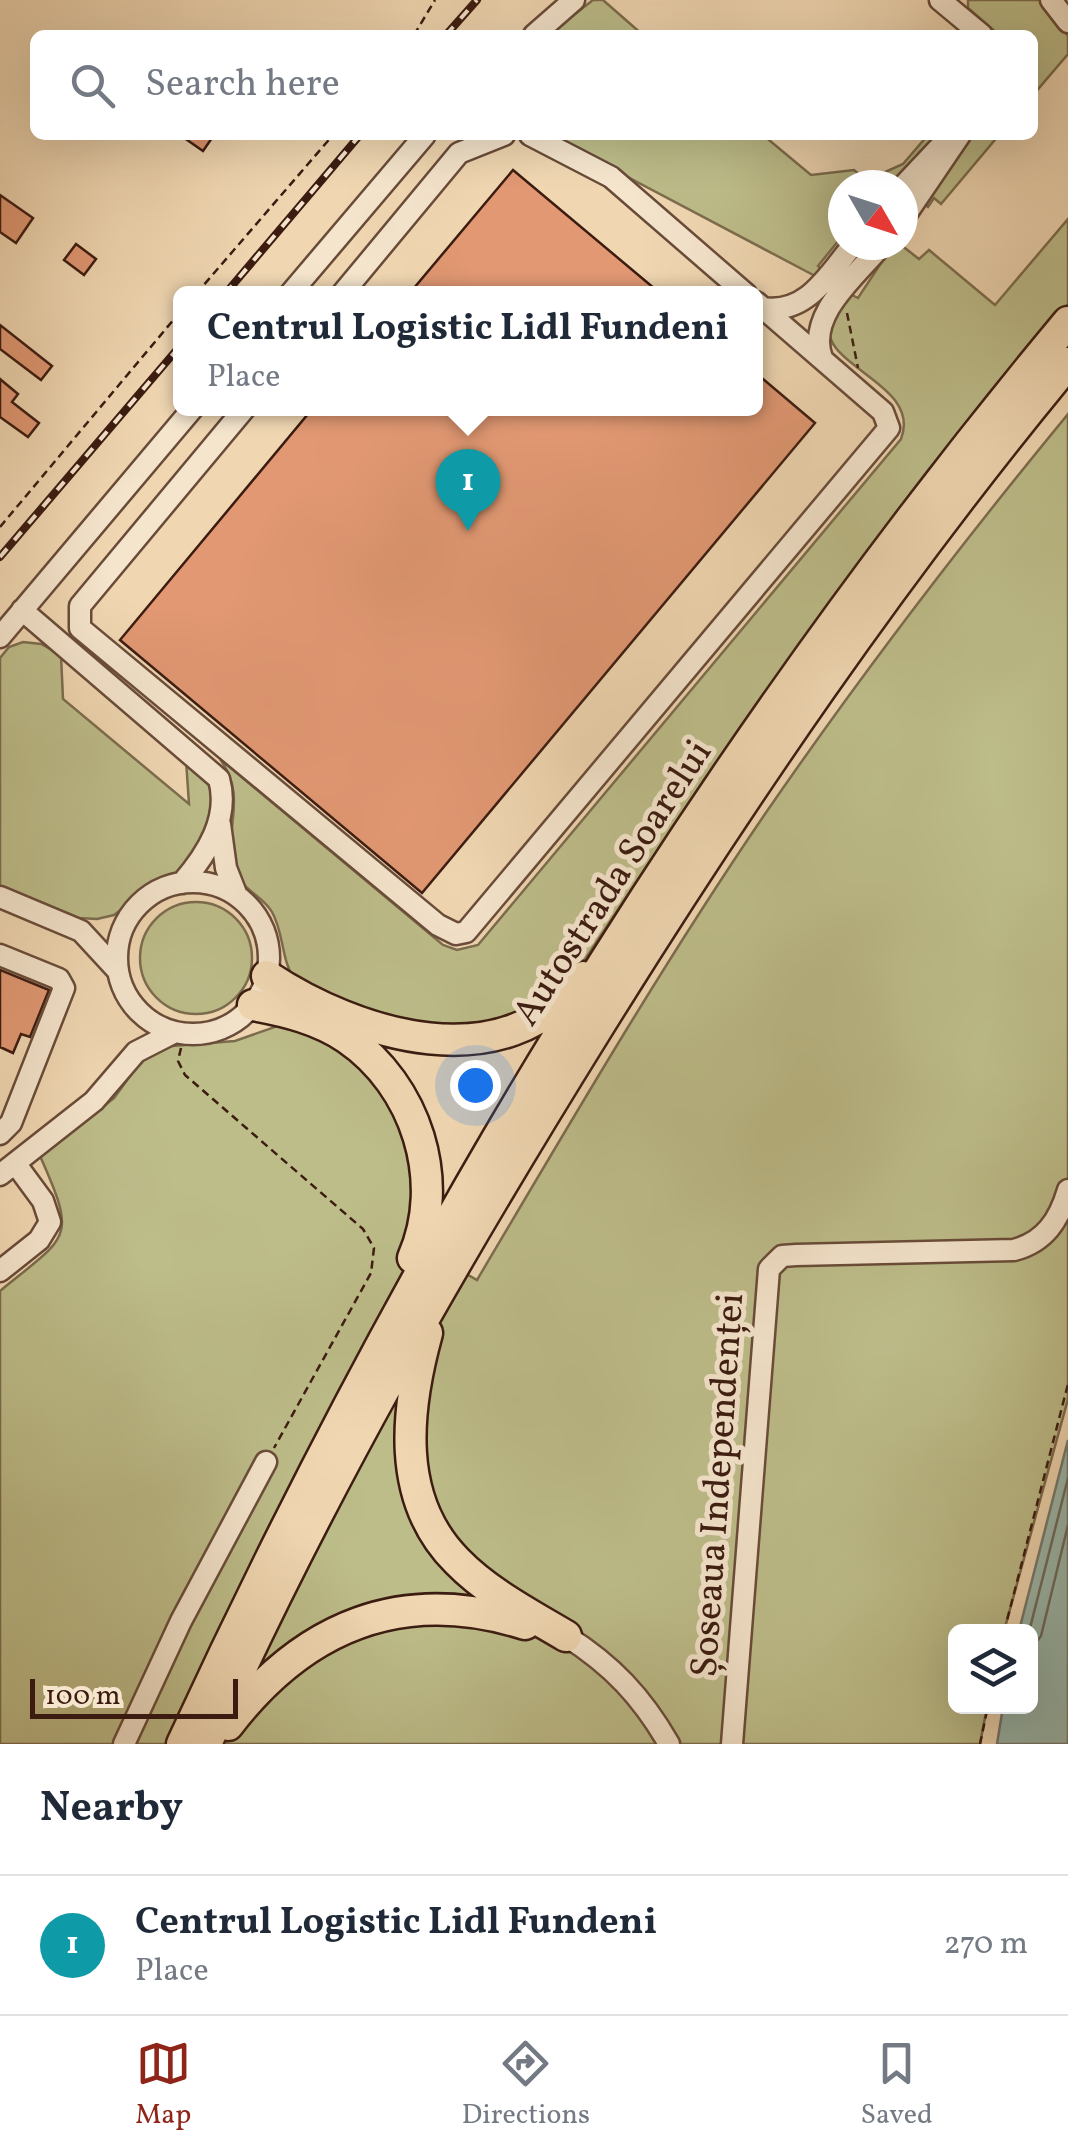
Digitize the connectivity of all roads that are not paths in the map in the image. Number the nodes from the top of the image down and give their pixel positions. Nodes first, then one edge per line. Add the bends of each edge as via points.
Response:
1 (574, 0) edge
2 (940, 0) edge
3 (1051, 0) edge
4 (1068, 22) edge
5 (540, 30) edge
6 (976, 30) edge
7 (421, 140) edge
8 (492, 140) edge
9 (540, 140) edge
10 (946, 140) edge
11 (957, 140) edge
12 (918, 170) edge
13 (918, 197) edge
14 (840, 260) edge
15 (870, 260) edge
16 (297, 286) edge
17 (349, 286) edge
18 (737, 286) edge
19 (763, 306) edge
20 (763, 308) edge
21 (1068, 322) edge
22 (822, 358) junction
23 (1068, 363) edge
24 (186, 416) edge
25 (238, 416) edge
26 (22, 610) junction
27 (0, 636) edge
28 (220, 822) junction
29 (686, 861) junction
30 (182, 883) junction
31 (236, 896) junction
32 (0, 897) edge
33 (125, 923) junction
34 (81, 931) junction
35 (0, 955) edge
36 (118, 970) junction
37 (267, 976) junction
38 (253, 1004) junction
39 (135, 1008) junction
40 (179, 1033) junction
41 (136, 1052) junction
42 (4, 1121) edge
43 (35, 1148) junction
44 (8, 1169) edge
45 (1068, 1190) edge
46 (473, 1205) junction
47 (0, 1271) edge
48 (440, 1287) junction
49 (365, 1371) junction
50 (266, 1462) road end
51 (566, 1636) junction
52 (124, 1744) edge
53 (182, 1744) edge
54 (209, 1744) edge
55 (669, 1744) edge
56 (732, 1744) edge

1 - 5 street
2 - 6 street
3 - 4 street
7 - 16 street
8 - 17 street via 459,153
9 - 18 street via 611,177
10 - 12 street
11 - 13 street
14 - 19 street via 806,301 784,309
15 - 22 street via 820,325
20 - 22 street
21 - 29 highway, Autostrada Soarelui via 833,621
22 - 25 street via 887,416 886,433 474,928 456,934 80,628 80,606
23 - 29 highway, Autostrada Soarelui
24 - 26 street
26 - 27 street
26 - 28 street via 212,770 223,792
28 - 30 street
28 - 31 street
29 - 37 highway via 648,874 580,982 557,1003 495,1034 413,1039 305,1000
29 - 46 highway, Autostrada Soarelui
30 - 31 street via 201,882
30 - 33 street via 148,896
31 - 37 street via 264,931
32 - 34 street
33 - 34 street
33 - 36 street
34 - 36 street
35 - 42 street via 64,984
36 - 39 street
37 - 38 street
38 - 40 street via 222,1028
38 - 49 highway via 294,1013 349,1040 382,1070 414,1119 427,1176 424,1222
39 - 40 street
39 - 41 street
40 - 41 street
41 - 43 street via 94,1101
42 - 43 street
43 - 44 street
44 - 47 street via 43,1202 50,1222 39,1240
45 - 56 street, Șoseaua Independenței via 1054,1224 1031,1246 782,1256 769,1269
46 - 48 highway, Autostrada Soarelui
46 - 49 highway, Autostrada Soarelui
48 - 51 highway via 411,1400 409,1446 420,1498 456,1561
48 - 54 highway, Autostrada Soarelui via 307,1536
49 - 53 highway, Autostrada Soarelui
50 - 52 street via 180,1621
51 - 54 highway via 474,1610 404,1610 338,1629 292,1657
51 - 55 street via 623,1678

